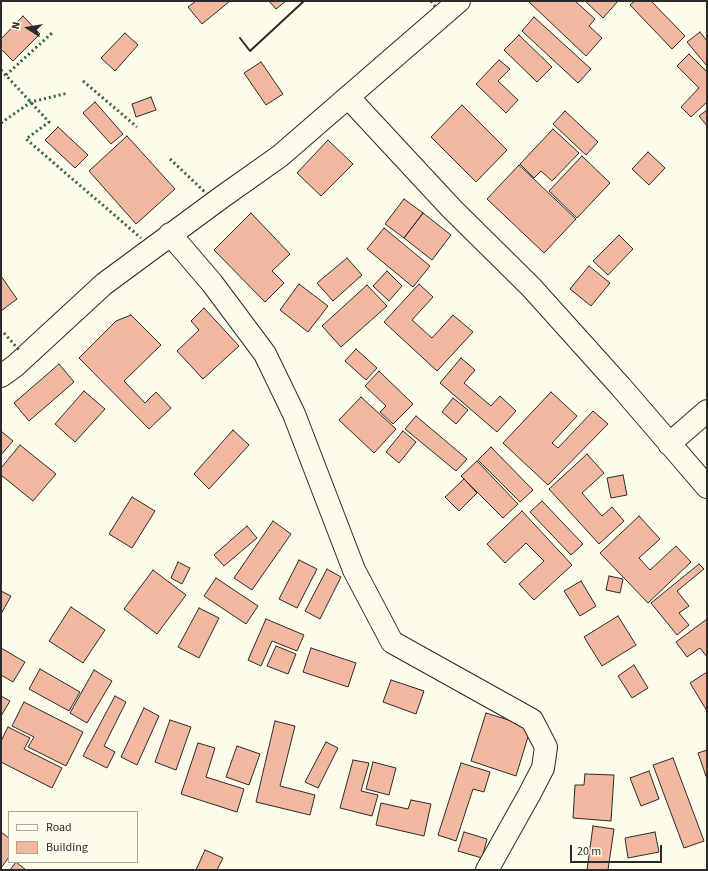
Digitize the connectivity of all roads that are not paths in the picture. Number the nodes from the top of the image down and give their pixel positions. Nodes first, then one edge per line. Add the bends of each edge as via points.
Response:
1 (458, 1) edge
2 (348, 98) junction
3 (170, 234) junction
4 (1, 376) edge
5 (707, 411) edge
6 (669, 444) junction
7 (707, 487) edge
8 (487, 870) edge

1 - 2 street
2 - 3 street via 280,156
2 - 6 street via 452,209 531,287
3 - 4 street via 104,284
3 - 8 street via 212,283 265,354 294,414 354,570 392,642 532,720 546,747 543,768
5 - 6 street
6 - 7 street

